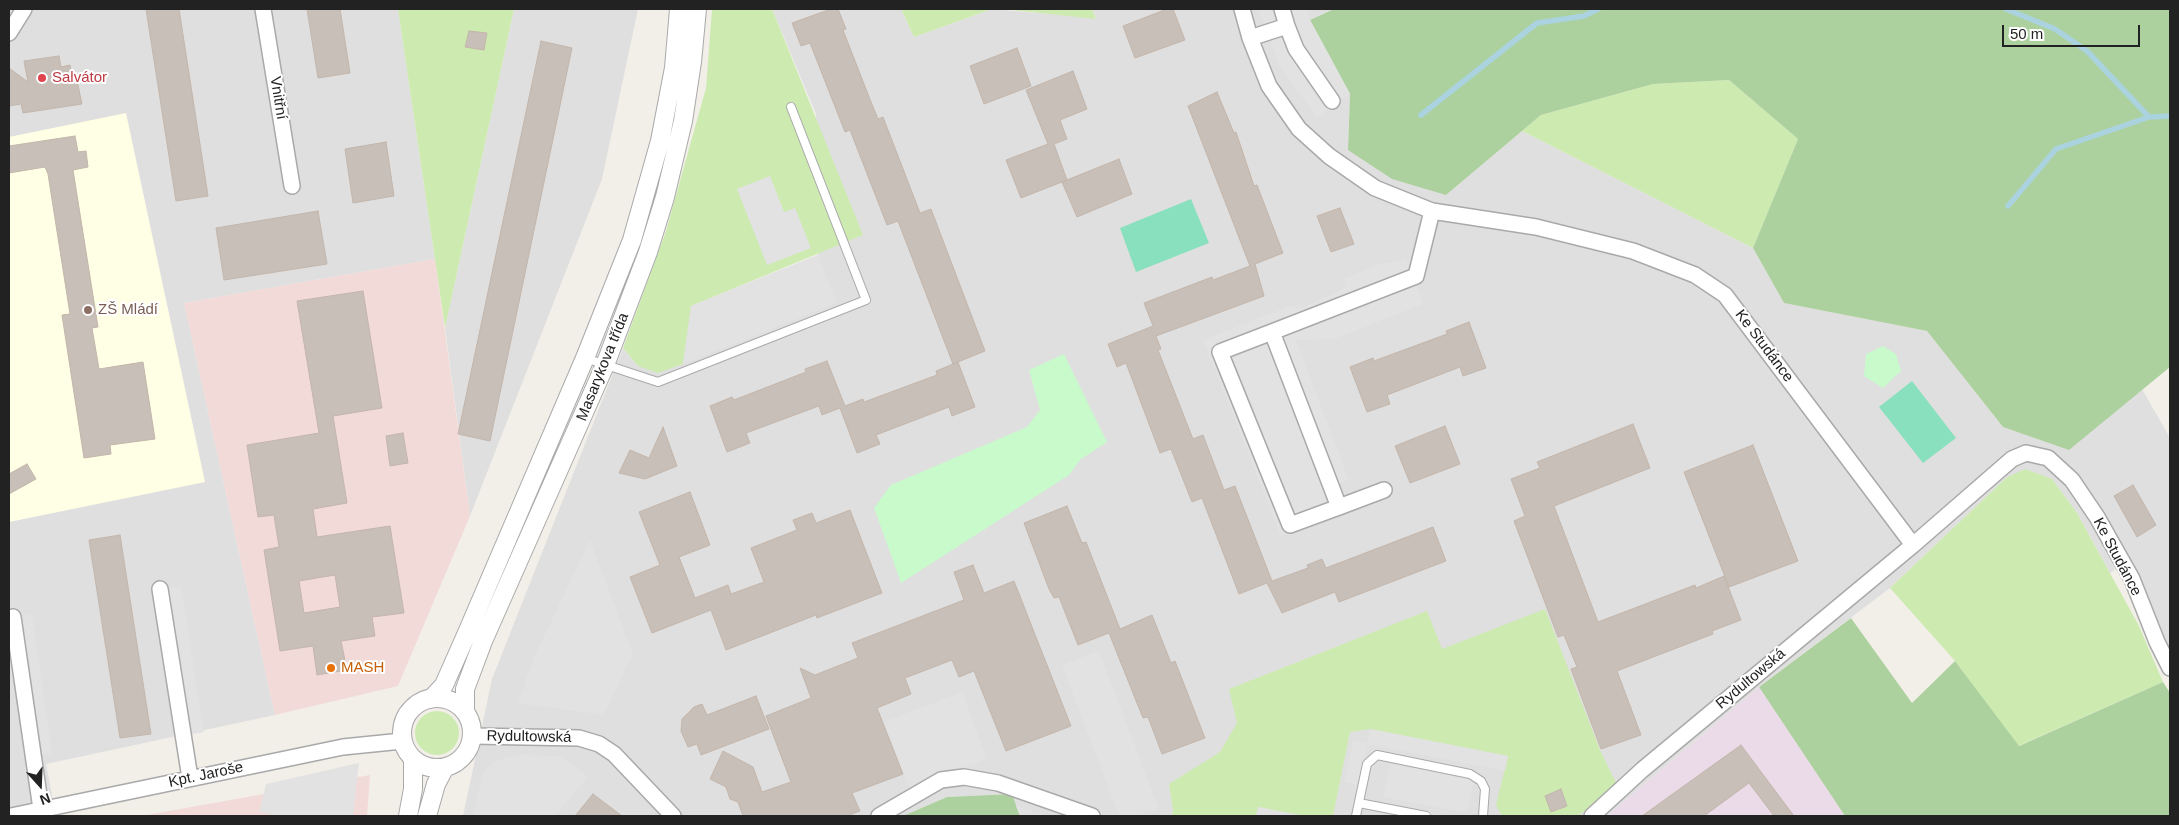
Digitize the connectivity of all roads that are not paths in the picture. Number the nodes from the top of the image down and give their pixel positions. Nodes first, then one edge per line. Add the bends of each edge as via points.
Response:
1 (24, 9) edge
2 (263, 9) edge
3 (679, 9) edge
4 (697, 9) edge
5 (1242, 9) edge
6 (1282, 9) edge
7 (1288, 26) junction
8 (9, 33) edge
9 (1250, 38) junction
10 (1332, 101) dead end
11 (791, 107) dead end
12 (292, 186) dead end
13 (1432, 211) junction
14 (1272, 332) junction
15 (585, 358) junction
16 (605, 366) junction
17 (1384, 490) dead end
18 (1339, 507) junction
19 (1913, 545) junction
20 (160, 589) dead end
21 (13, 617) dead end
22 (2170, 668) edge
23 (431, 699) junction
24 (465, 711) junction
25 (473, 736) junction
26 (402, 740) junction
27 (413, 759) junction
28 (445, 767) junction
29 (190, 778) junction
30 (1359, 803) junction
31 (41, 809) junction
32 (11, 816) edge
33 (408, 816) edge
34 (427, 816) edge
35 (672, 816) edge
36 (879, 816) edge
37 (1092, 816) edge
38 (1356, 816) edge
39 (1426, 816) edge
40 (1484, 816) edge
41 (1592, 816) edge

1 - 8 street
2 - 12 street, Vnitřní
3 - 15 street, Masarykova třída via 670,93 651,181 632,240
4 - 16 street, Masarykova třída via 688,93 665,197
5 - 9 street, Ke Studánce
6 - 7 street
7 - 9 street
7 - 10 street via 1296,49
9 - 13 street, Ke Studánce via 1269,86 1305,134 1329,156 1375,188
11 - 16 lane via 866,300 658,382
13 - 14 street via 1416,276
13 - 19 street, Ke Studánce via 1536,227 1633,252 1694,275 1725,295
14 - 18 street
14 - 18 street via 1220,352 1290,525
15 - 16 lane
15 - 23 street, Masarykova třída via 444,684
16 - 24 street, Masarykova třída via 483,641 465,690
17 - 18 street
19 - 22 street, Ke Studánce via 2012,459 2026,452 2048,458 2072,480 2097,517 2132,579
19 - 41 street, Rydultowská via 1642,770
20 - 29 street
21 - 31 street
23 - 24 street via 452,701
23 - 26 street via 408,712 402,726
24 - 25 street
25 - 28 street via 463,757
25 - 35 street, Rydultowská via 579,738 599,744 614,754
26 - 27 street
26 - 29 street, Kpt. Jaroše via 343,747
27 - 28 street via 428,767
27 - 33 street via 413,789
28 - 34 street via 436,784
29 - 31 street, Kpt. Jaroše
30 - 38 lane
30 - 39 lane
30 - 40 lane via 1367,764 1377,754 1470,774 1482,781 1485,790
31 - 32 street, Kpt. Jaroše
36 - 37 street via 941,780 964,777 998,783

